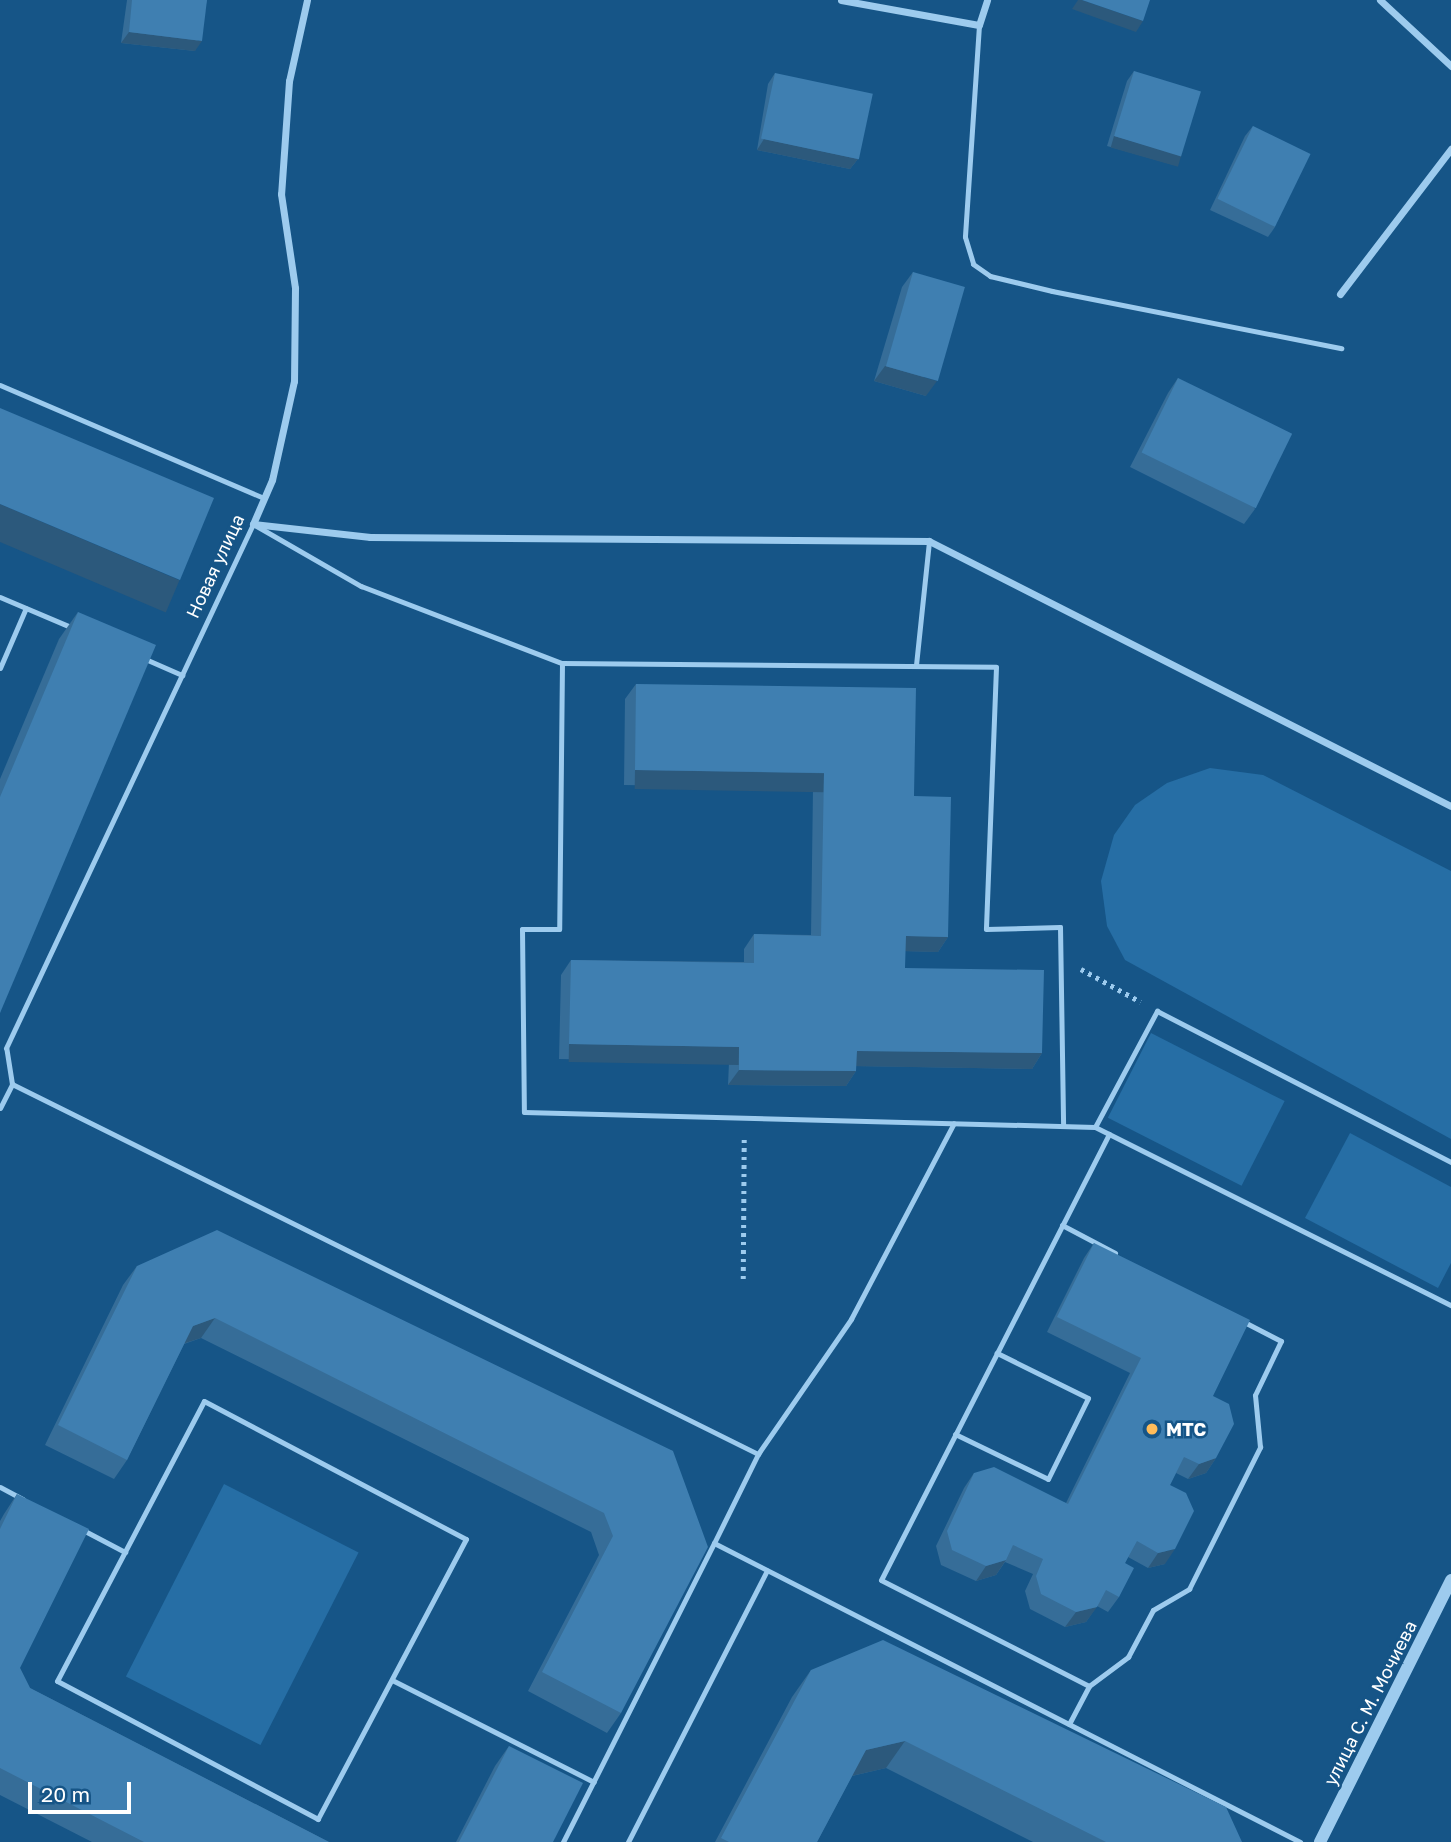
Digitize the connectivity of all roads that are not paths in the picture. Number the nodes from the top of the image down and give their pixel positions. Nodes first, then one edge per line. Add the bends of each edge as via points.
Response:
1 (307, 0) edge
2 (841, 0) edge
3 (987, 0) edge
4 (1380, 0) edge
5 (979, 25) junction
6 (1451, 66) edge
7 (1451, 149) edge
8 (1340, 294) dead end
9 (1341, 348) dead end
10 (0, 385) edge
11 (264, 498) junction
12 (253, 524) junction
13 (929, 541) junction
14 (0, 597) edge
15 (26, 608) junction
16 (86, 634) edge
17 (134, 654) edge
18 (562, 663) junction
19 (916, 665) junction
20 (0, 668) edge
21 (182, 675) junction
22 (1451, 806) edge
23 (12, 1084) junction
24 (0, 1108) edge
25 (954, 1123) junction
26 (1063, 1126) junction
27 (1095, 1127) junction
28 (1109, 1134) junction
29 (1451, 1162) edge
30 (1062, 1225) junction
31 (1123, 1258) edge
32 (1451, 1305) edge
33 (1232, 1316) edge
34 (997, 1353) junction
35 (956, 1434) junction
36 (758, 1454) junction
37 (0, 1487) edge
38 (34, 1505) edge
39 (68, 1522) edge
40 (714, 1543) junction
41 (125, 1552) junction
42 (767, 1570) junction
43 (1451, 1580) edge
44 (392, 1679) junction
45 (1089, 1686) junction
46 (1069, 1724) junction
47 (594, 1782) junction
48 (563, 1842) edge
49 (628, 1842) edge
50 (1300, 1842) edge
51 (1320, 1842) edge

1 - 11 street, Новая улица via 289,81 281,194 295,288 294,381
2 - 5 street
3 - 5 street
4 - 6 street
5 - 9 lane via 965,237 972,264 990,276 1052,291
7 - 8 street
10 - 11 lane
11 - 12 street, Новая улица
12 - 13 street via 370,537
12 - 18 lane via 361,586
12 - 21 lane, Новая улица
13 - 19 lane
13 - 22 street
14 - 15 lane
15 - 16 lane
15 - 20 lane
17 - 21 lane
18 - 19 lane
18 - 25 lane via 559,929 522,929 524,1112
19 - 26 lane via 996,667 986,929 1060,927
21 - 23 lane, Новая улица via 6,1048
23 - 24 lane
23 - 36 lane
25 - 26 lane
25 - 36 lane via 851,1319
26 - 27 lane
27 - 28 lane
27 - 29 lane via 1157,1012
28 - 30 lane
28 - 32 lane
30 - 31 lane
30 - 34 lane
33 - 45 lane via 1281,1341 1255,1395 1261,1447 1189,1589 1153,1610 1128,1657
34 - 35 lane
34 - 35 lane via 1088,1398 1048,1479
35 - 45 lane via 881,1580
36 - 40 lane
37 - 38 lane
39 - 41 lane
40 - 42 lane
40 - 47 lane
41 - 44 lane via 57,1681 318,1819
41 - 44 lane via 204,1401 466,1539
42 - 46 lane
42 - 49 lane
43 - 51 street, улица С. М. Мочиева
44 - 47 lane
45 - 46 lane
46 - 50 lane
47 - 48 lane

